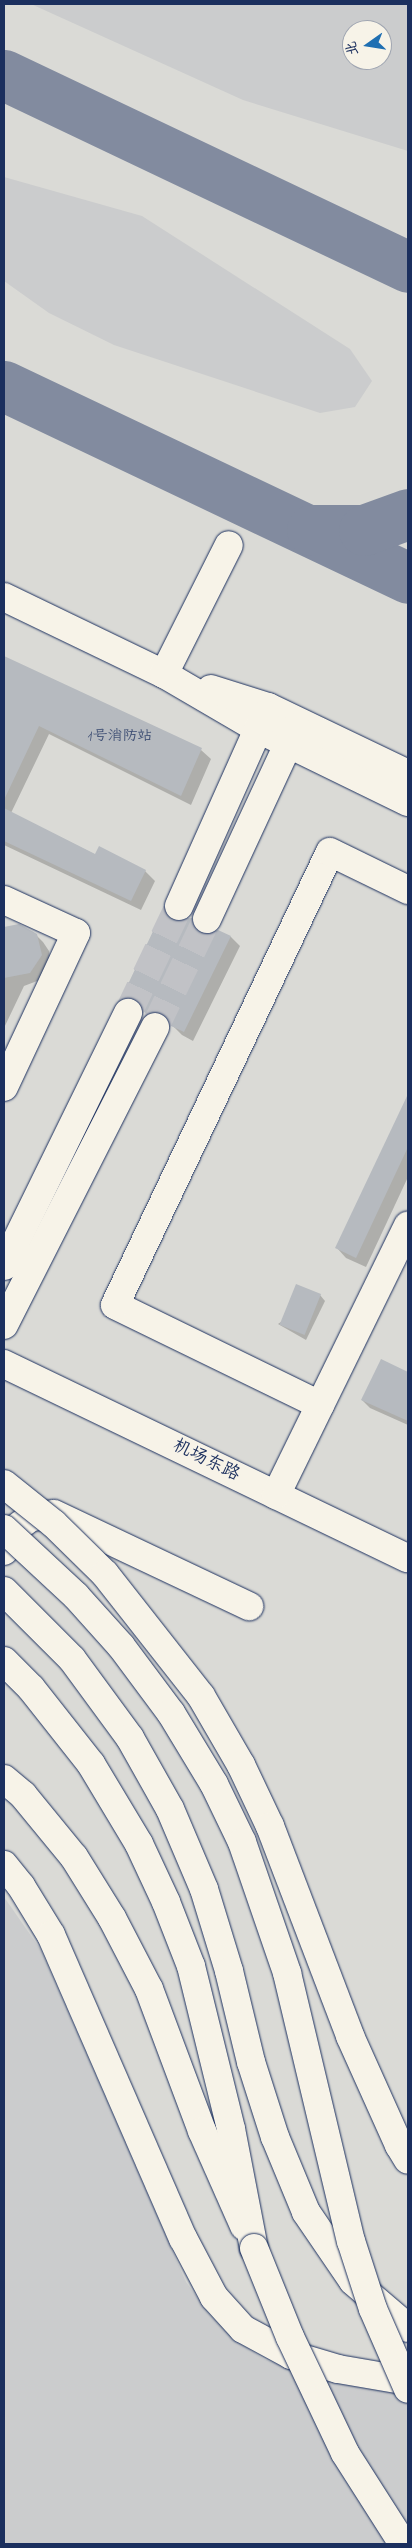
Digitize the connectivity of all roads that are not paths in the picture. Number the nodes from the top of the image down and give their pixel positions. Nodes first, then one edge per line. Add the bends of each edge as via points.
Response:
1 (229, 545) dead end
2 (4, 597) edge
3 (164, 674) junction
4 (263, 718) junction
5 (293, 732) junction
6 (408, 774) edge
7 (408, 802) edge
8 (408, 890) edge
9 (4, 900) edge
10 (179, 906) tunnel mouth
11 (207, 919) tunnel mouth
12 (128, 1013) tunnel mouth
13 (155, 1027) tunnel mouth
14 (4, 1087) edge
15 (408, 1226) edge
16 (400, 1264) edge
17 (4, 1266) edge
18 (4, 1325) edge
19 (4, 1364) edge
20 (320, 1405) junction
21 (4, 1484) edge
22 (276, 1495) junction
23 (7, 1532) edge
24 (408, 1558) edge
25 (4, 1591) edge
26 (248, 1606) dead end
27 (4, 1661) edge
28 (4, 1779) edge
29 (4, 1865) edge
30 (408, 2160) edge
31 (254, 2248) junction
32 (408, 2328) edge
33 (408, 2381) edge
34 (408, 2389) edge
35 (403, 2544) edge

1 - 3 main road
2 - 3 main road
3 - 4 main road
4 - 5 main road
4 - 10 main road
5 - 6 main road
5 - 7 main road
5 - 11 main road
8 - 20 main road via 330,852 115,1305
9 - 14 main road via 76,933
12 - 17 main road
13 - 18 main road
15 - 16 main road
16 - 20 main road
19 - 22 main road, 机场东路
20 - 22 main road
21 - 30 main road, bridge via 54,1524 105,1574 201,1696 241,1765 270,1826 350,2036
22 - 24 main road, 机场东路
23 - 26 main road via 32,1517 54,1514
23 - 34 main road, bridge via 69,1589 121,1646 171,1713 214,1784 242,1842 287,1973 351,2241 373,2309
25 - 32 main road via 72,1659 130,1738 170,1809 204,1890 229,1971 250,2062 275,2137 306,2212 353,2281
27 - 31 main road via 31,1688 91,1764 139,1844 166,1902 196,1984 231,2129
28 - 31 main road via 23,1795 74,1857 112,1918 149,1990 202,2131
29 - 33 main road via 51,1935 183,2238 214,2297 243,2329 291,2355 338,2369
31 - 35 main road, bridge via 290,2337 345,2453

